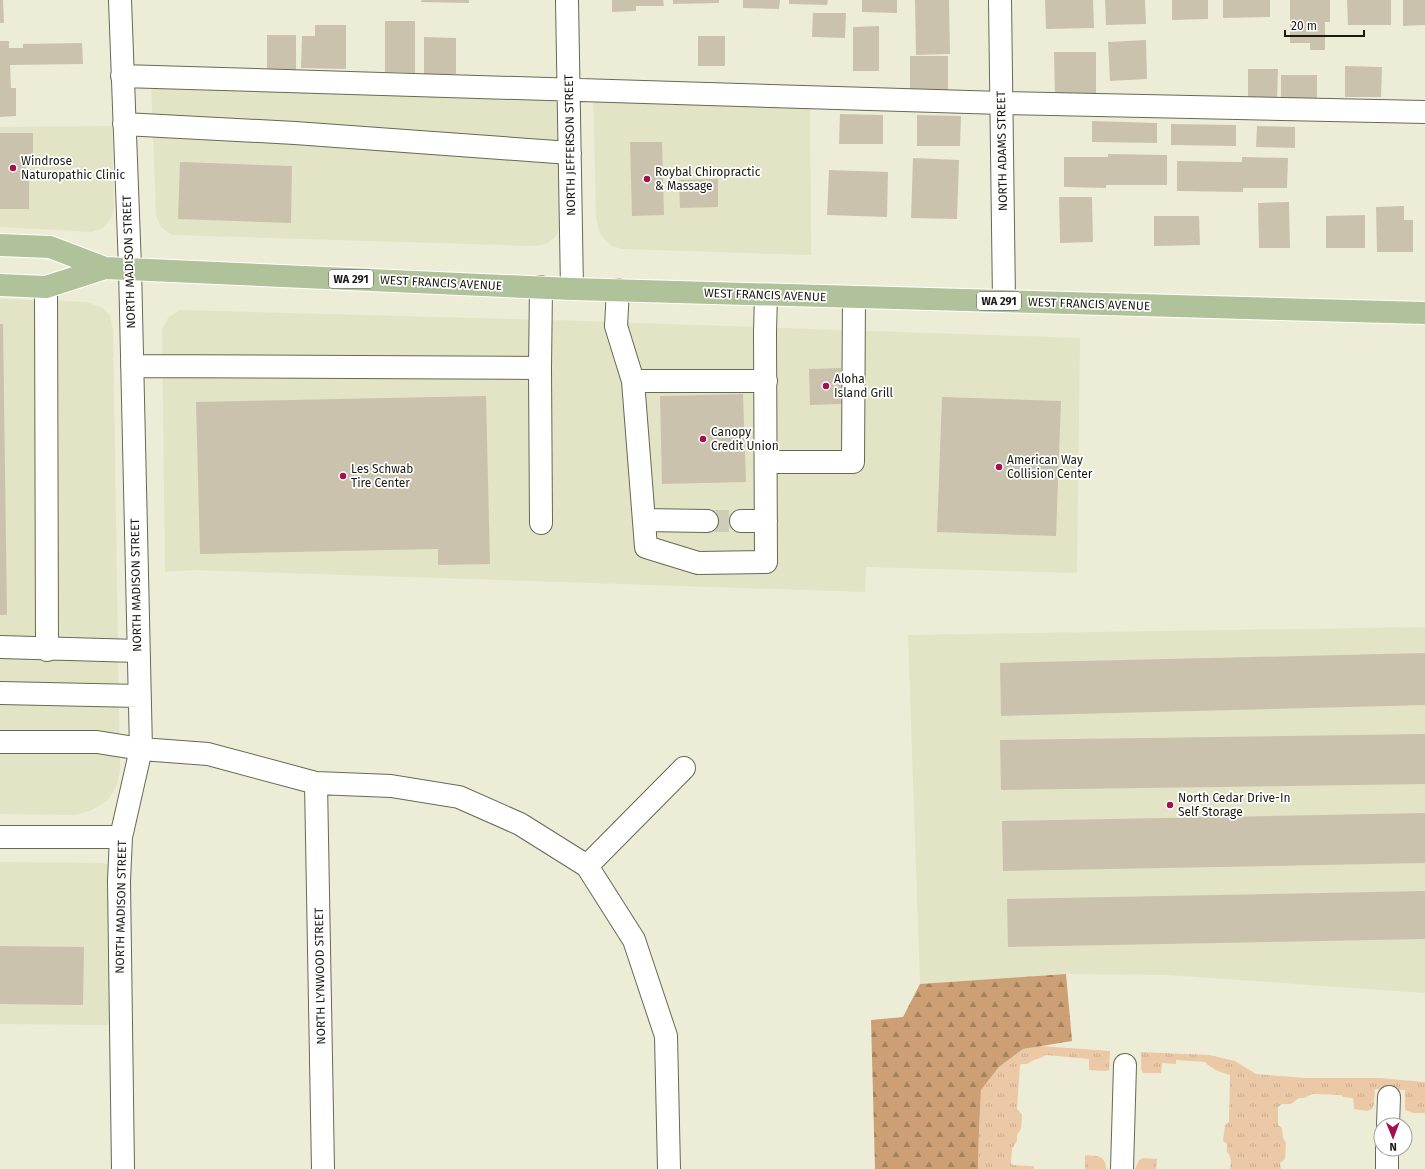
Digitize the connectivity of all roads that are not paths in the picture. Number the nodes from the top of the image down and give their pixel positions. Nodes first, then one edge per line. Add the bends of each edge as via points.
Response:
1 (120, 0) edge
2 (567, 0) edge
3 (1000, 0) edge
4 (122, 76) junction
5 (569, 88) junction
6 (1002, 102) junction
7 (1425, 112) edge
8 (124, 124) junction
9 (570, 153) junction
10 (0, 245) edge
11 (105, 268) junction
12 (130, 268) junction
13 (0, 285) edge
14 (46, 287) junction
15 (541, 288) junction
16 (572, 289) junction
17 (618, 290) junction
18 (766, 295) junction
19 (854, 297) junction
20 (1004, 301) junction
21 (1425, 314) edge
22 (132, 366) junction
23 (540, 368) junction
24 (633, 381) junction
25 (766, 381) junction
26 (766, 462) junction
27 (644, 520) junction
28 (707, 521) tunnel mouth
29 (741, 521) tunnel mouth
30 (766, 521) junction
31 (540, 522) dead end
32 (0, 647) edge
33 (47, 650) junction
34 (138, 651) junction
35 (0, 693) edge
36 (139, 696) junction
37 (0, 742) edge
38 (141, 749) junction
39 (684, 768) dead end
40 (316, 783) junction
41 (0, 837) edge
42 (122, 837) junction
43 (587, 866) junction
44 (1125, 1065) dead end
45 (1389, 1098) dead end
46 (1388, 1117) edge
47 (1387, 1157) edge
48 (123, 1169) edge
49 (323, 1169) edge
50 (669, 1169) edge
51 (1122, 1169) edge
52 (1387, 1169) edge

1 - 4 street, NORTH MADISON STREET
2 - 5 street, NORTH JEFFERSON STREET
3 - 6 street, NORTH ADAMS STREET
4 - 5 street
4 - 8 street, NORTH MADISON STREET
5 - 6 street
5 - 9 street, NORTH JEFFERSON STREET
6 - 7 street
6 - 20 street, NORTH ADAMS STREET
8 - 9 street via 295,133
8 - 12 street, NORTH MADISON STREET
9 - 16 street, NORTH JEFFERSON STREET
10 - 11 main road, WEST FRANCIS AVENUE / WA 291 via 50,247
11 - 12 main road, WEST FRANCIS AVENUE / WA 291
11 - 14 main road, WEST FRANCIS AVENUE / WA 291
12 - 15 main road, WEST FRANCIS AVENUE / WA 291
12 - 22 street, NORTH MADISON STREET
13 - 14 main road, WEST FRANCIS AVENUE / WA 291
14 - 33 street
15 - 16 main road, WEST FRANCIS AVENUE / WA 291
15 - 23 street
16 - 17 main road, WEST FRANCIS AVENUE / WA 291
17 - 18 main road, WEST FRANCIS AVENUE / WA 291
17 - 24 street via 616,326
18 - 19 main road, WEST FRANCIS AVENUE / WA 291
18 - 25 street
19 - 20 main road, WEST FRANCIS AVENUE / WA 291
19 - 26 street via 853,462
20 - 21 main road, WEST FRANCIS AVENUE / WA 291
22 - 23 street
22 - 34 street, NORTH MADISON STREET
23 - 31 street
24 - 25 street
24 - 27 street
25 - 26 street
26 - 30 street
27 - 28 street
27 - 30 street via 646,547 698,564 766,562
29 - 30 street
32 - 33 street
33 - 34 street
34 - 36 street, NORTH MADISON STREET
35 - 36 street
36 - 38 street, NORTH MADISON STREET
37 - 38 street via 96,742
38 - 40 street via 208,754
38 - 42 street, NORTH MADISON STREET
39 - 43 street
40 - 43 street via 391,786 459,797 520,824
40 - 49 street, NORTH LYNWOOD STREET
41 - 42 street
42 - 48 street, NORTH MADISON STREET via 119,881
43 - 50 street via 634,940 666,1036
44 - 51 street
45 - 46 street
47 - 52 street

